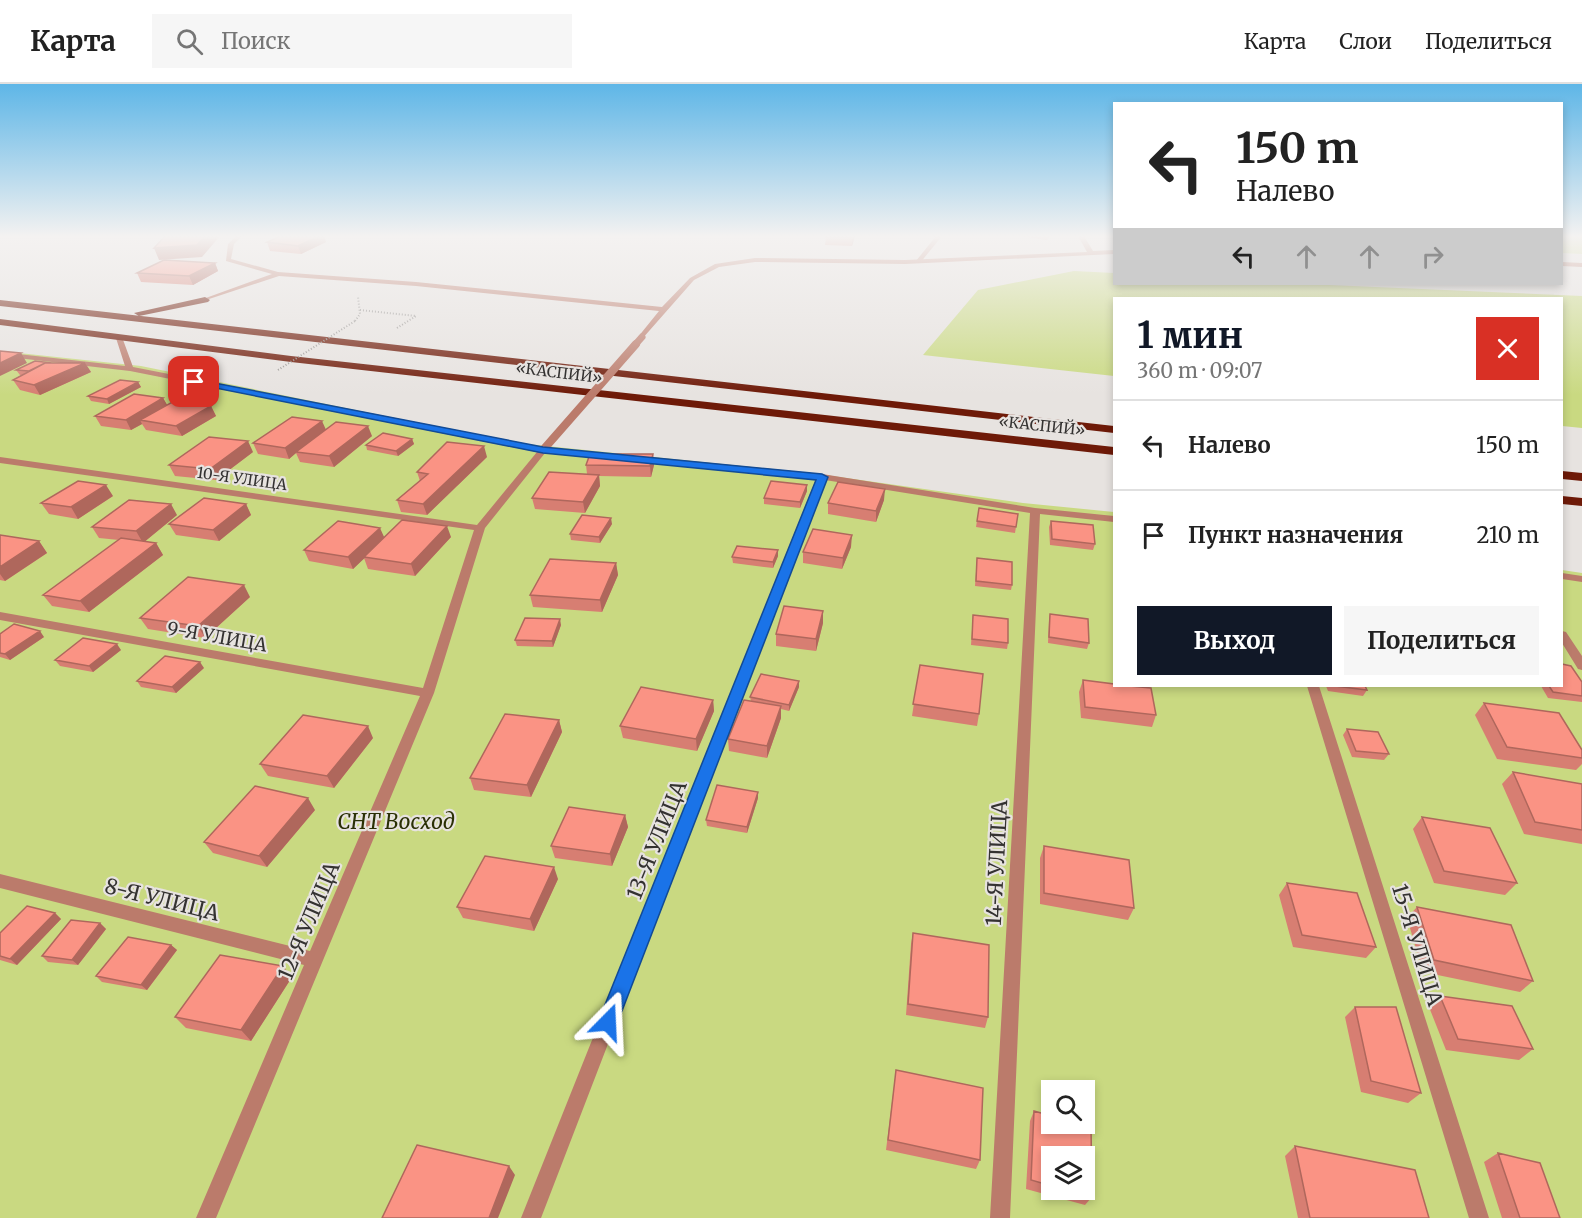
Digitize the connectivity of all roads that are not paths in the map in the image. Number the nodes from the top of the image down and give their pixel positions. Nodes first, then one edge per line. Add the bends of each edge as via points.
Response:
1 (236, 289) edge
2 (465, 289) edge
3 (683, 289) edge
4 (205, 300) junction
5 (0, 303) edge
6 (664, 309) junction
7 (106, 315) junction
8 (0, 322) edge
9 (226, 328) junction
10 (118, 337) junction
11 (0, 354) edge
12 (130, 369) junction
13 (1113, 430) edge
14 (543, 450) junction
15 (1113, 451) edge
16 (613, 457) edge
17 (625, 458) edge
18 (0, 460) edge
19 (1563, 475) edge
20 (822, 477) junction
21 (1582, 477) edge
22 (1563, 500) edge
23 (1582, 502) edge
24 (1035, 511) junction
25 (1113, 519) edge
26 (480, 528) junction
27 (1563, 576) edge
28 (1582, 579) edge
29 (0, 616) edge
30 (1563, 637) edge
31 (1582, 666) edge
32 (1313, 687) edge
33 (428, 693) junction
34 (0, 881) edge
35 (314, 960) junction
36 (206, 1218) edge
37 (531, 1218) edge
38 (1000, 1218) edge
39 (1479, 1218) edge

1 - 4 street
2 - 6 street
3 - 6 street, 12-Я УЛИЦА
4 - 7 highway via 146,312
4 - 9 highway via 200,314
5 - 7 highway, «КАСПИЙ»
6 - 14 street, 12-Я УЛИЦА, bridge
7 - 9 highway, «КАСПИЙ»
8 - 10 highway, «КАСПИЙ»
9 - 13 highway, «КАСПИЙ»
10 - 12 street
10 - 15 highway, «КАСПИЙ»
11 - 12 street
12 - 14 street
14 - 16 street
14 - 26 street, 12-Я УЛИЦА
17 - 20 street
18 - 26 street, 10-Я УЛИЦА
19 - 21 highway
20 - 24 street
20 - 37 street, 13-Я УЛИЦА
22 - 23 highway
24 - 25 street
24 - 38 street, 14-Я УЛИЦА
26 - 33 street, 12-Я УЛИЦА
27 - 28 street
29 - 33 street, 9-Я УЛИЦА
30 - 31 street
32 - 39 street, 15-Я УЛИЦА
33 - 35 street, 12-Я УЛИЦА
34 - 35 street, 8-Я УЛИЦА
35 - 36 street, 12-Я УЛИЦА

